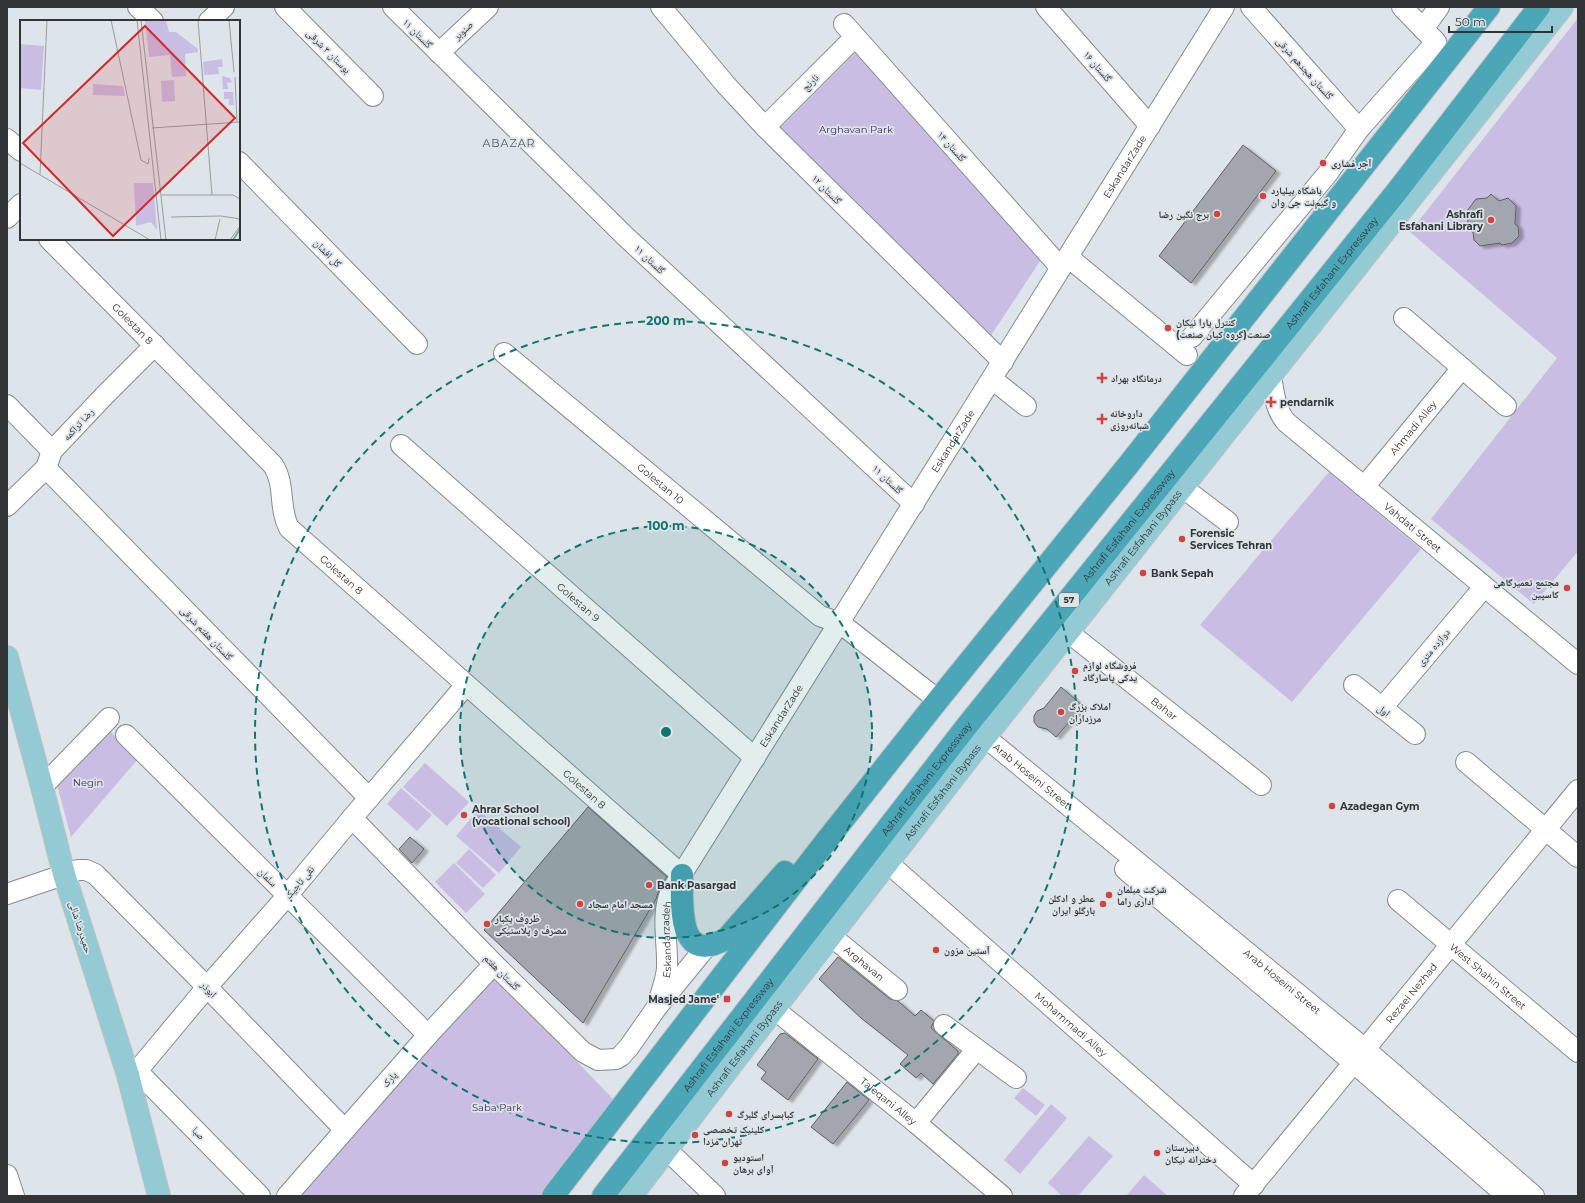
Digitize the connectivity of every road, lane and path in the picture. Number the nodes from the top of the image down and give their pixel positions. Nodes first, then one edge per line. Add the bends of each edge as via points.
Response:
1 (138, 7) edge
2 (224, 7) edge
3 (285, 7) edge
4 (393, 7) edge
5 (488, 7) edge
6 (661, 7) edge
7 (1046, 7) edge
8 (1224, 7) edge
9 (1251, 7) edge
10 (1402, 7) edge
11 (1439, 7) edge
12 (1489, 7) edge
13 (1539, 7) edge
14 (1562, 7) edge
15 (152, 20) edge
16 (210, 20) edge
17 (849, 31) joint
18 (1429, 36) junction
19 (439, 53) junction
20 (373, 96) dead end
21 (1150, 126) junction
22 (765, 127) junction
23 (1360, 129) junction
24 (7, 139) edge
25 (20, 150) edge
26 (240, 163) edge
27 (1400, 200) junction
28 (50, 240) edge
29 (1065, 262) junction
30 (1404, 318) dead end
31 (417, 344) dead end
32 (155, 345) junction
33 (504, 353) dead end
34 (1003, 362) junction
35 (1462, 368) junction
36 (1271, 376) junction
37 (992, 379) junction
38 (1251, 387) junction
39 (7, 405) edge
40 (1026, 406) dead end
41 (1506, 406) dead end
42 (401, 445) dead end
43 (49, 460) junction
44 (1182, 487) junction
45 (1364, 487) junction
46 (914, 504) junction
47 (7, 506) edge
48 (1228, 522) dead end
49 (1484, 587) junction
50 (840, 623) junction
51 (1068, 632) junction
52 (7, 657) edge
53 (1578, 664) edge
54 (466, 685) junction
55 (1354, 685) dead end
56 (938, 700) junction
57 (1382, 708) junction
58 (109, 718) dead end
59 (966, 727) junction
60 (1415, 734) dead end
61 (126, 735) dead end
62 (982, 741) junction
63 (755, 758) junction
64 (1466, 762) dead end
65 (1261, 785) dead end
66 (42, 787) junction
67 (1578, 790) edge
68 (369, 798) junction
69 (352, 818) junction
70 (1546, 830) junction
71 (823, 844) junction
72 (1578, 857) edge
73 (888, 863) junction
74 (64, 874) junction
75 (682, 875) junction
76 (7, 894) edge
77 (287, 896) junction
78 (1398, 900) dead end
79 (831, 936) junction
80 (1452, 944) junction
81 (706, 947) junction
82 (494, 964) junction
83 (207, 987) junction
84 (897, 990) dead end
85 (657, 1007) junction
86 (774, 1009) junction
87 (944, 1025) dead end
88 (428, 1035) junction
89 (976, 1050) junction
90 (1578, 1052) edge
91 (1360, 1056) junction
92 (133, 1073) junction
93 (1016, 1078) dead end
94 (916, 1123) junction
95 (345, 1130) junction
96 (666, 1149) junction
97 (7, 1175) edge
98 (1249, 1190) edge
99 (14, 1196) edge
100 (159, 1196) edge
101 (260, 1196) edge
102 (287, 1196) edge
103 (553, 1196) edge
104 (602, 1196) edge
105 (631, 1196) edge
106 (714, 1196) edge
107 (1002, 1196) edge
108 (1507, 1196) edge
109 (1534, 1196) edge

1 - 15 street
2 - 16 street
3 - 20 street, بوستان ۳ شرقی
4 - 19 street, گلستان ۱۱
5 - 19 street, صنوبر
6 - 22 street, گلستان ۱۲
7 - 21 street, گلستان ۱۶
8 - 21 street, EskandarZade
9 - 23 street, گلستان هجدهم شرقی
10 - 18 street
11 - 18 street
12 - 56 highway via 1129,464
13 - 27 highway, Ashrafi Esfahani Expressway / 57
14 - 27 main road via 1422,184
17 - 22 street, نارنج
17 - 29 street, گلستان ۱۴
18 - 23 street
19 - 46 street, گلستان ۱۱ via 625,236
21 - 29 street, EskandarZade
22 - 34 street, گلستان ۱۲
23 - 29 street, گلستان ۱۴ via 1328,173 1189,346
24 - 25 street
26 - 31 street, گل افشان
27 - 36 main road, Ashrafi Esfahani Bypass
27 - 38 highway, Ashrafi Esfahani Expressway / 57
28 - 32 street, Golestan 8
29 - 34 street, EskandarZade
30 - 35 street
32 - 43 street, رضا تراکمه via 104,396
32 - 54 street, Golestan 8 via 273,465 279,474 284,518 289,528
33 - 50 street, Golestan 10 via 820,616
34 - 37 street, EskandarZade
35 - 41 street
35 - 45 street, Ahmadi Alley
36 - 38 main road, Ashrafi Esfahani Bypass
36 - 45 street, Vahdati Street via 1275,401 1286,422
37 - 40 street
37 - 46 street, EskandarZade
38 - 44 main road, Ashrafi Esfahani Bypass
38 - 59 highway, Ashrafi Esfahani Expressway / 57
39 - 43 street, گلستان هفتم شرقی
42 - 63 street, Golestan 9
43 - 47 street, رضا تراکمه
43 - 68 street, گلستان هفتم شرقی
44 - 48 street
44 - 51 main road, Ashrafi Esfahani Bypass
45 - 49 street, Vahdati Street
46 - 50 street, EskandarZade
49 - 53 street, Vahdati Street
49 - 57 street, دوازده متری
50 - 56 street, Golestan 10
50 - 63 street, EskandarZade
51 - 62 main road, Ashrafi Esfahani Bypass
51 - 65 street, Bahar
52 - 66 main road, حمیدرضا شالی
54 - 68 street, نقی تاجیک
54 - 75 street, Golestan 8
55 - 57 street, اول
56 - 71 highway
57 - 60 street, اول
58 - 66 street
59 - 62 street, Arab Hoseini Street
59 - 104 highway, Ashrafi Esfahani Expressway / 57
61 - 77 street, سلمان
62 - 73 main road, Ashrafi Esfahani Bypass
62 - 91 street, Arab Hoseini Street
63 - 75 street, EskandarZade
64 - 70 street
66 - 74 main road, حمیدرضا شالی
67 - 70 street, Rezaei Nezhad
68 - 69 street, نقی تاجیک
69 - 77 street, نقی تاجیک
69 - 82 street, گلستان هفتم
70 - 72 street
70 - 80 street, Rezaei Nezhad
71 - 81 highway via 785,872 727,938
71 - 103 highway
73 - 79 main road, Ashrafi Esfahani Bypass
73 - 98 street, Mohammadi Alley
74 - 76 street, ابوذر
74 - 83 street, ابوذر via 78,870 95,874
74 - 92 main road, حمیدرضا شالی
75 - 81 highway via 682,914 685,929 694,942
75 - 85 street, Eskandarzadeh via 666,904 667,969
77 - 83 street, نقی تاجیک
77 - 88 street, سلمان
78 - 80 street, West Shahin Street
79 - 84 street, Arghavan
79 - 86 main road, Ashrafi Esfahani Bypass
80 - 90 street, West Shahin Street
80 - 91 street, Rezaei Nezhad
81 - 85 street, گلستان هفتم
82 - 85 street, گلستان هفتم via 583,1052 598,1060 621,1056
82 - 88 street, پارک
83 - 92 street, نقی تاجیک
83 - 95 street, ابوذر
86 - 94 street, Taleqani Alley
86 - 96 main road, Ashrafi Esfahani Bypass
87 - 89 street
88 - 95 street, پارک
89 - 93 street
89 - 94 street
91 - 98 street, Rezaei Nezhad
91 - 108 street, Arab Hoseini Street
91 - 109 street, Arab Hoseini Street
92 - 100 main road, حمیدرضا شالی
92 - 101 street, صبا
94 - 107 street, Taleqani Alley
95 - 102 street, پارک
96 - 105 main road, Ashrafi Esfahani Bypass
96 - 106 street
97 - 99 street

